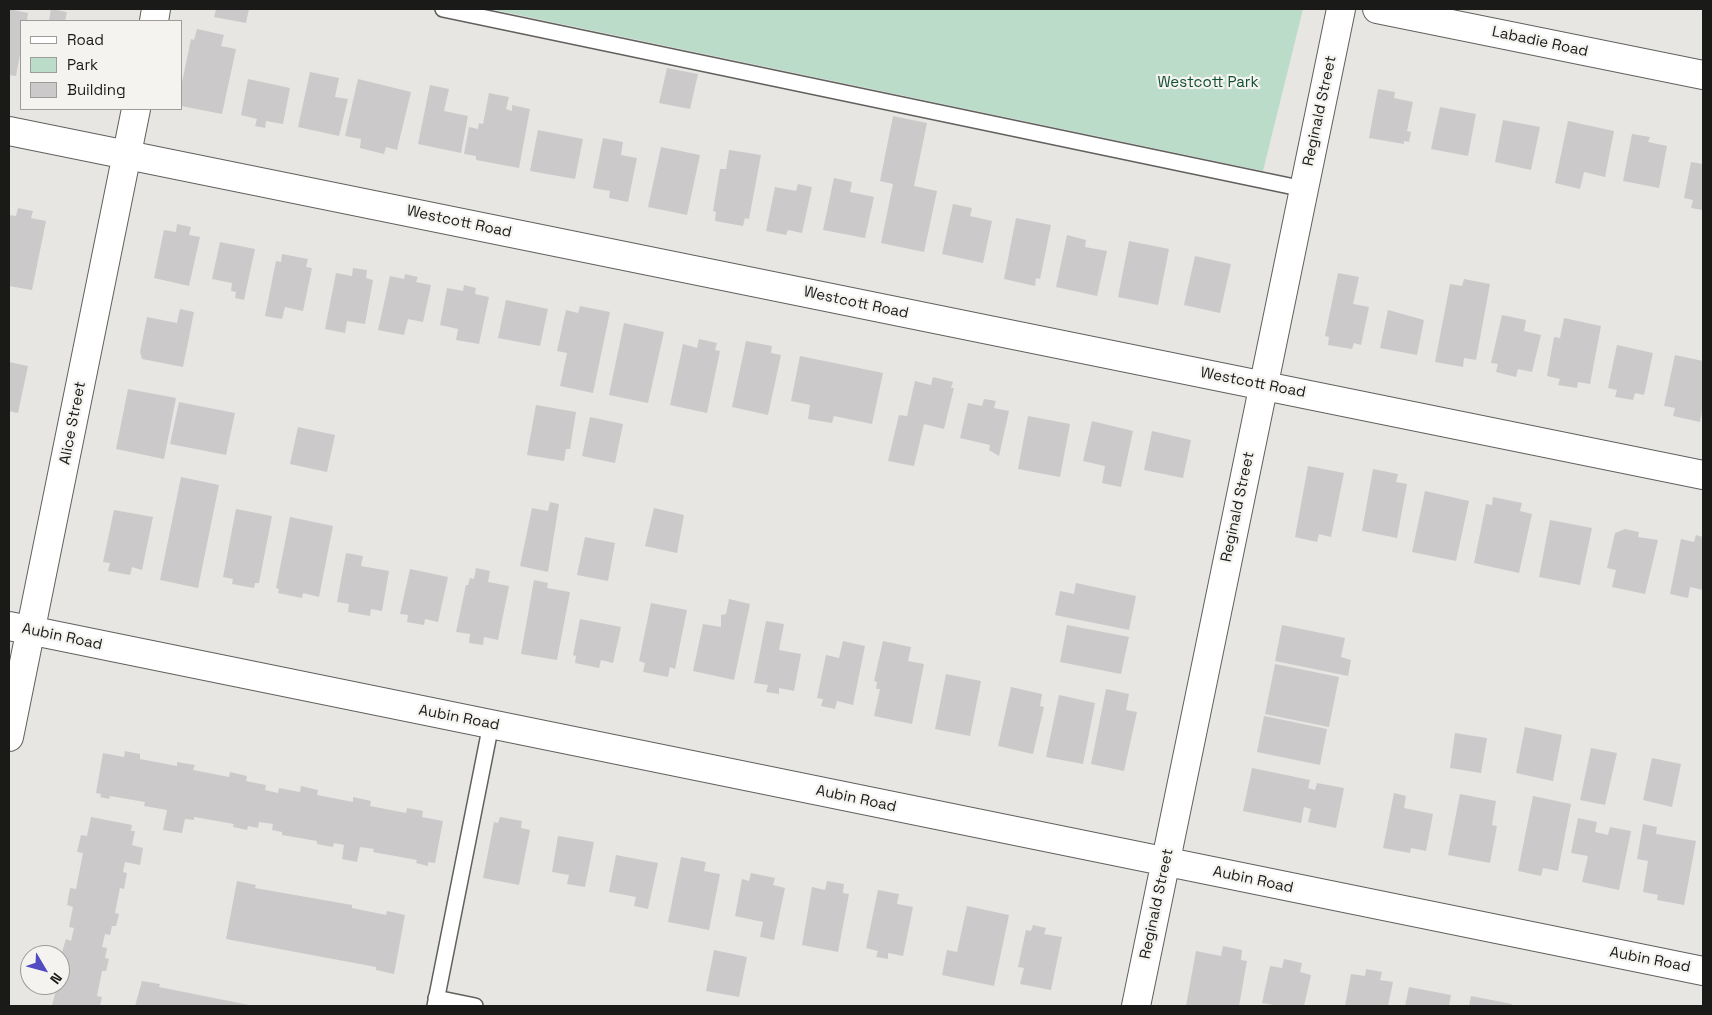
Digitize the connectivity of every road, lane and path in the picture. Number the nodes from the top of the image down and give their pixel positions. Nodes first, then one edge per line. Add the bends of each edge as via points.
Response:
1 (442, 9) edge
2 (1342, 9) edge
3 (1376, 9) edge
4 (1703, 76) edge
5 (136, 110) edge
6 (9, 131) edge
7 (128, 155) junction
8 (1304, 189) junction
9 (1263, 386) junction
10 (1703, 475) edge
11 (20, 629) edge
12 (491, 724) junction
13 (9, 737) edge
14 (1165, 862) junction
15 (1703, 971) edge
16 (435, 1002) edge
17 (475, 1006) edge
18 (1136, 1006) edge

1 - 8 lane
2 - 8 street, Reginald Street
3 - 4 street, Labadie Road
5 - 7 street, Alice Street
6 - 7 street, Westcott Road
7 - 9 street, Westcott Road
7 - 11 street, Alice Street
8 - 9 street, Reginald Street
9 - 10 street, Westcott Road
9 - 14 street, Reginald Street
11 - 12 street, Aubin Road
11 - 13 street, Alice Street
12 - 14 street, Aubin Road
12 - 16 lane
14 - 15 street, Aubin Road
14 - 18 street, Reginald Street
16 - 17 lane

